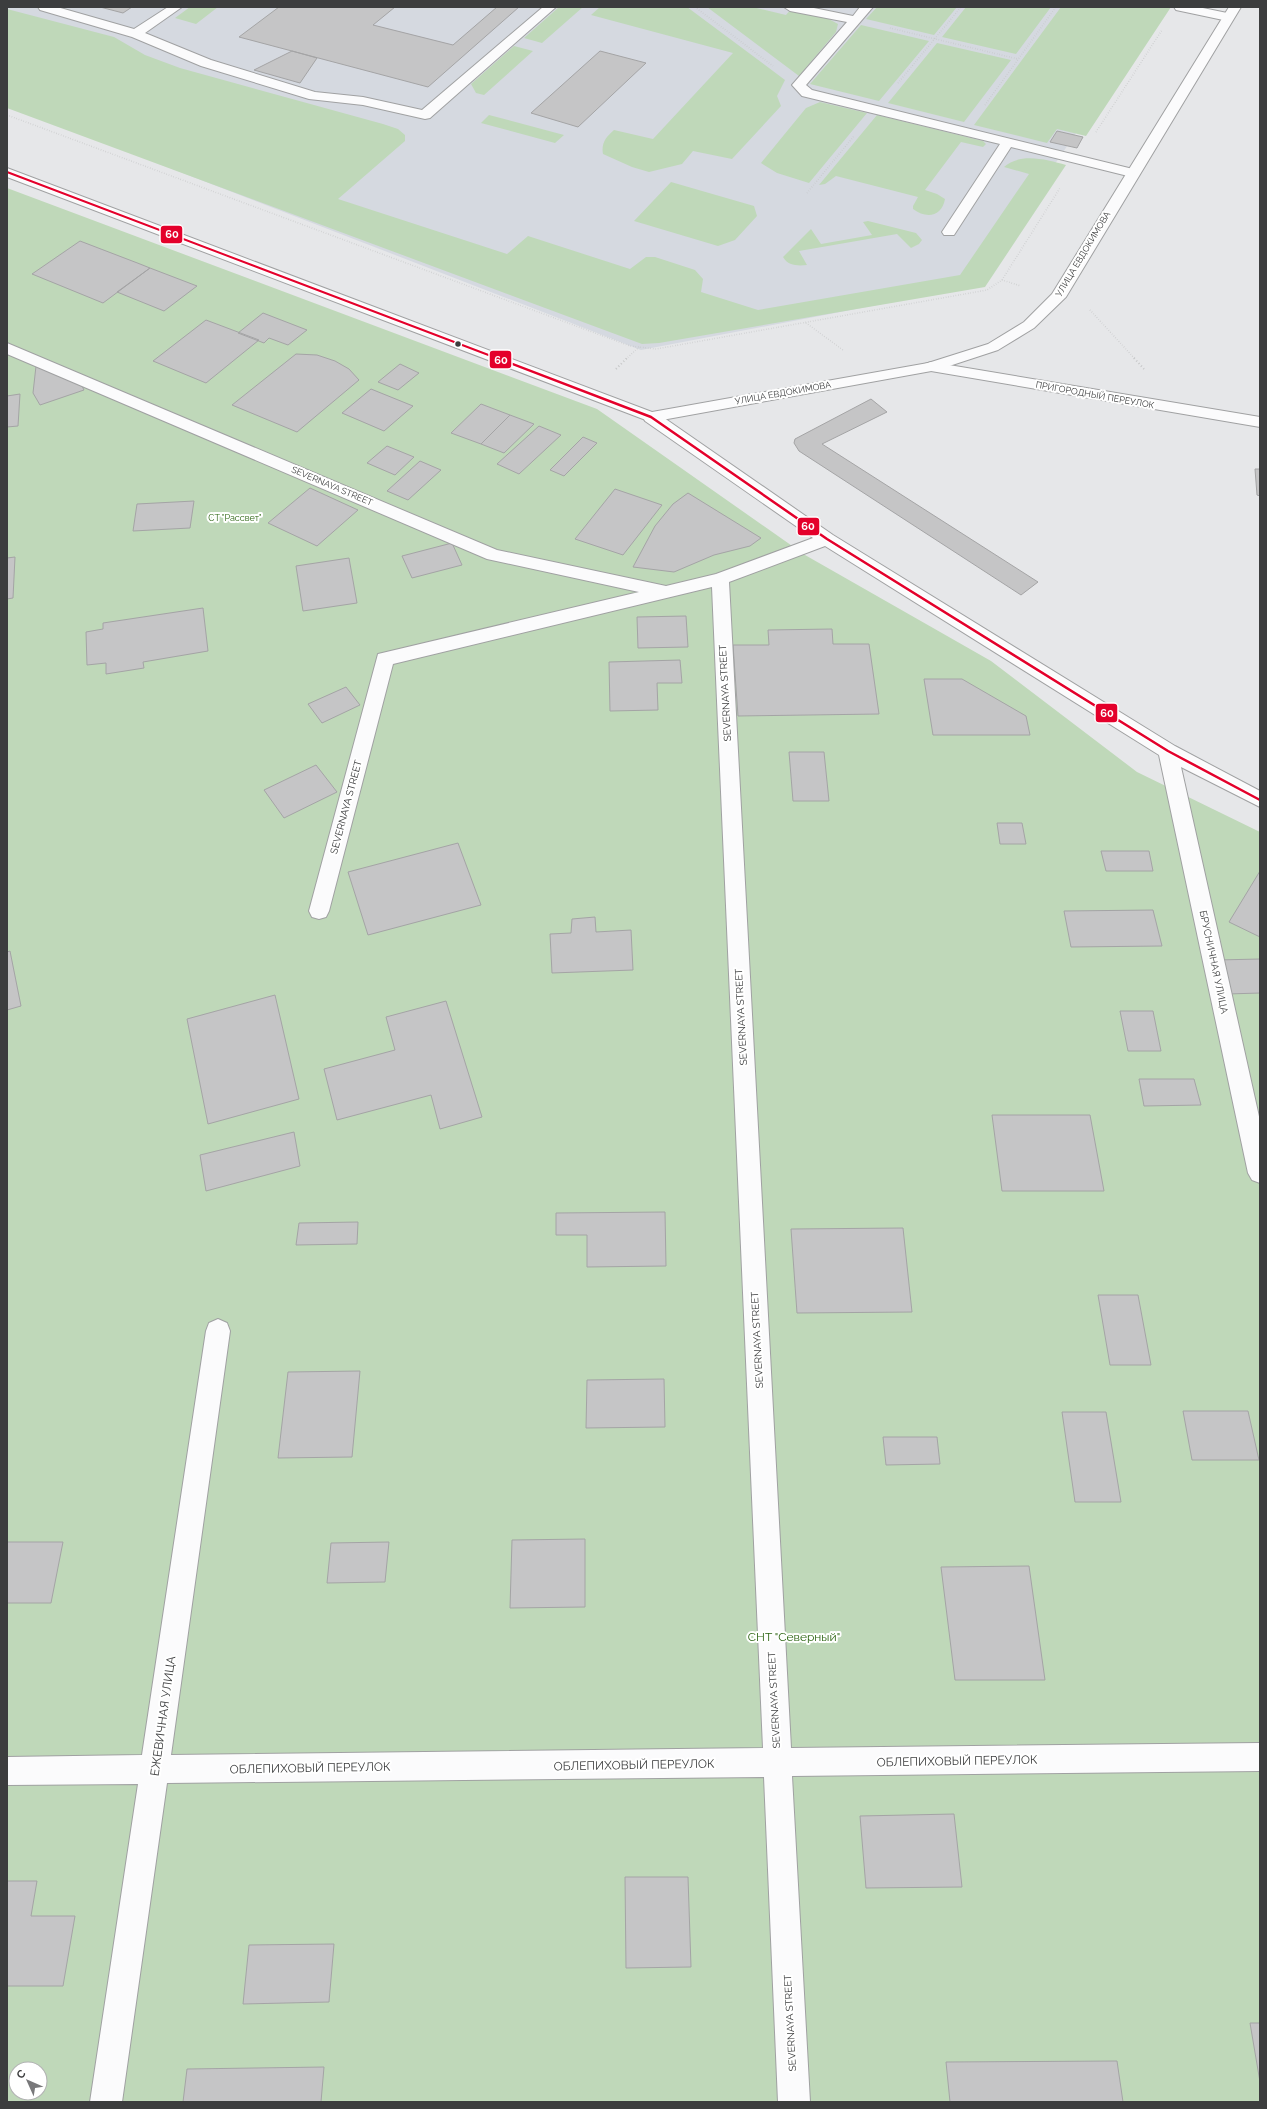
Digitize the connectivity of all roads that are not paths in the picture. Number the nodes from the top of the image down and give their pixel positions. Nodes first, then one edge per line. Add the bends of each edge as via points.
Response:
1 (44, 7) edge
2 (176, 7) edge
3 (550, 7) edge
4 (790, 7) edge
5 (867, 7) edge
6 (1180, 7) edge
7 (1231, 12) edge
8 (856, 20) junction
9 (136, 34) junction
10 (1008, 142) junction
11 (7, 172) edge
12 (1132, 173) junction
13 (949, 232) dead end
14 (7, 348) edge
15 (931, 367) junction
16 (651, 417) junction
17 (1260, 422) edge
18 (827, 539) junction
19 (720, 578) junction
20 (667, 592) junction
21 (1168, 751) junction
22 (1260, 800) edge
23 (319, 911) dead end
24 (1260, 1173) edge
25 (218, 1331) dead end
26 (1260, 1757) edge
27 (777, 1763) junction
28 (7, 1770) edge
29 (155, 1770) junction
30 (106, 2102) edge
31 (794, 2102) edge

1 - 9 street
2 - 9 street
3 - 9 street via 425,115 362,101 314,96 206,63
4 - 8 street
5 - 8 street
6 - 7 street
7 - 12 street, УЛИЦА ЕВДОКИМОВА
8 - 10 street via 799,85 807,93
10 - 12 street
10 - 13 street
11 - 16 street
12 - 15 street, УЛИЦА ЕВДОКИМОВА via 1058,297 1029,325 993,347
14 - 20 street, SEVERNAYA STREET via 493,555
15 - 16 street, УЛИЦА ЕВДОКИМОВА
15 - 17 street, ПРИГОРОДНЫЙ ПЕРЕУЛОК
16 - 18 street
18 - 19 street, SEVERNAYA STREET
18 - 21 street
19 - 20 street, SEVERNAYA STREET
19 - 27 street, SEVERNAYA STREET
20 - 23 street, SEVERNAYA STREET via 385,659
21 - 22 street
21 - 24 street, БРУСНИЧНАЯ УЛИЦА
25 - 29 street, ЕЖЕВИЧНАЯ УЛИЦА
26 - 27 street, ОБЛЕПИХОВЫЙ ПЕРЕУЛОК
27 - 29 street, ОБЛЕПИХОВЫЙ ПЕРЕУЛОК
27 - 31 street, SEVERNAYA STREET
28 - 29 street, ОБЛЕПИХОВЫЙ ПЕРЕУЛОК
29 - 30 street, ЕЖЕВИЧНАЯ УЛИЦА

